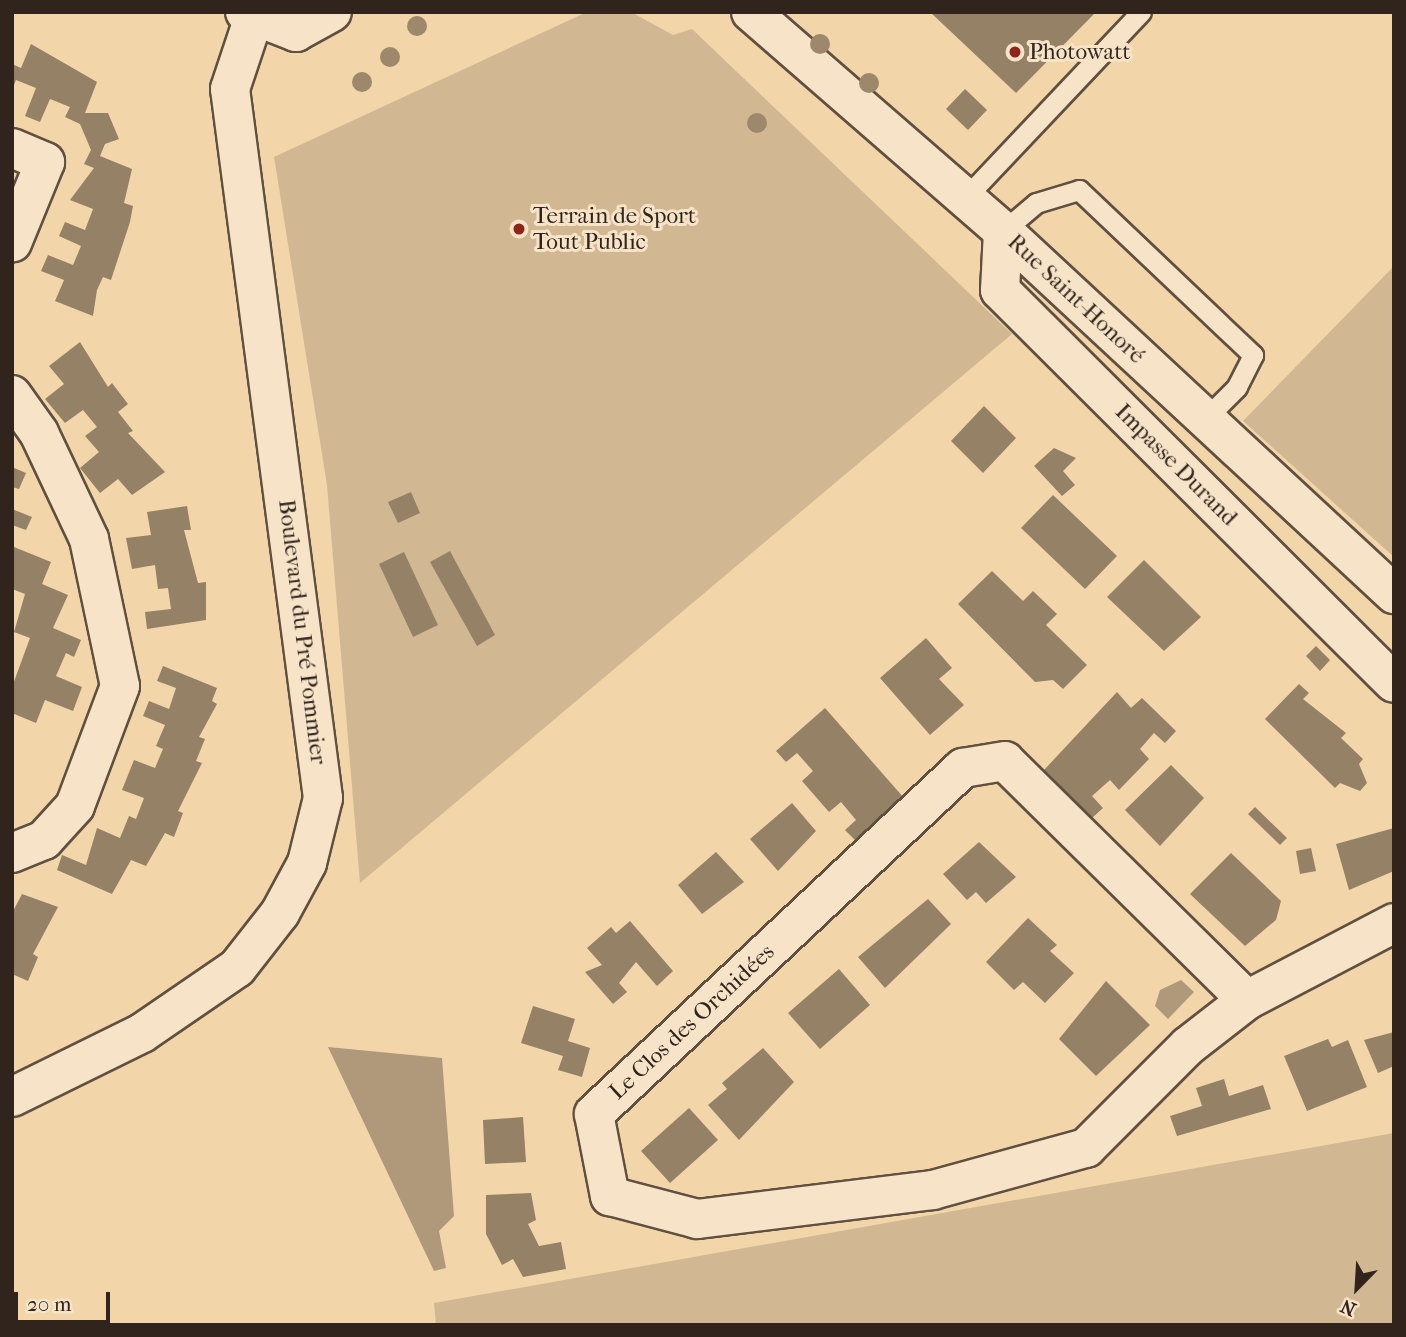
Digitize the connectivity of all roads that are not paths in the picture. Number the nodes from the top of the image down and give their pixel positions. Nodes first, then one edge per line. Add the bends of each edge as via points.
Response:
1 (332, 12) edge
2 (751, 12) edge
3 (1141, 12) edge
4 (249, 16) edge
5 (12, 148) edge
6 (965, 198) junction
7 (1003, 230) junction
8 (12, 243) edge
9 (12, 396) edge
10 (1205, 419) junction
11 (1394, 594) edge
12 (1394, 683) edge
13 (12, 853) edge
14 (1394, 923) edge
15 (1247, 1000) junction
16 (12, 1097) edge

1 - 4 street via 296,32
2 - 6 street, Rue Saint-Honoré
3 - 6 lane
4 - 16 street, Boulevard du Pré Pommier via 230,89 323,798 307,863 280,914 237,968 142,1033
5 - 8 street via 46,162
6 - 7 street, Rue Saint-Honoré
7 - 10 street, Rue Saint-Honoré
7 - 10 lane via 1036,202 1079,190 1253,355 1237,387
7 - 12 street, Impasse Durand via 1000,289
9 - 13 street via 39,433 89,539 120,687 75,806 44,840
10 - 11 street, Rue Saint-Honoré
14 - 15 street, Le Clos des Orchidées
15 - 15 street, Le Clos des Orchidées via 1005,761 963,768 594,1114 610,1196 696,1219 933,1190 1086,1148 1188,1046

